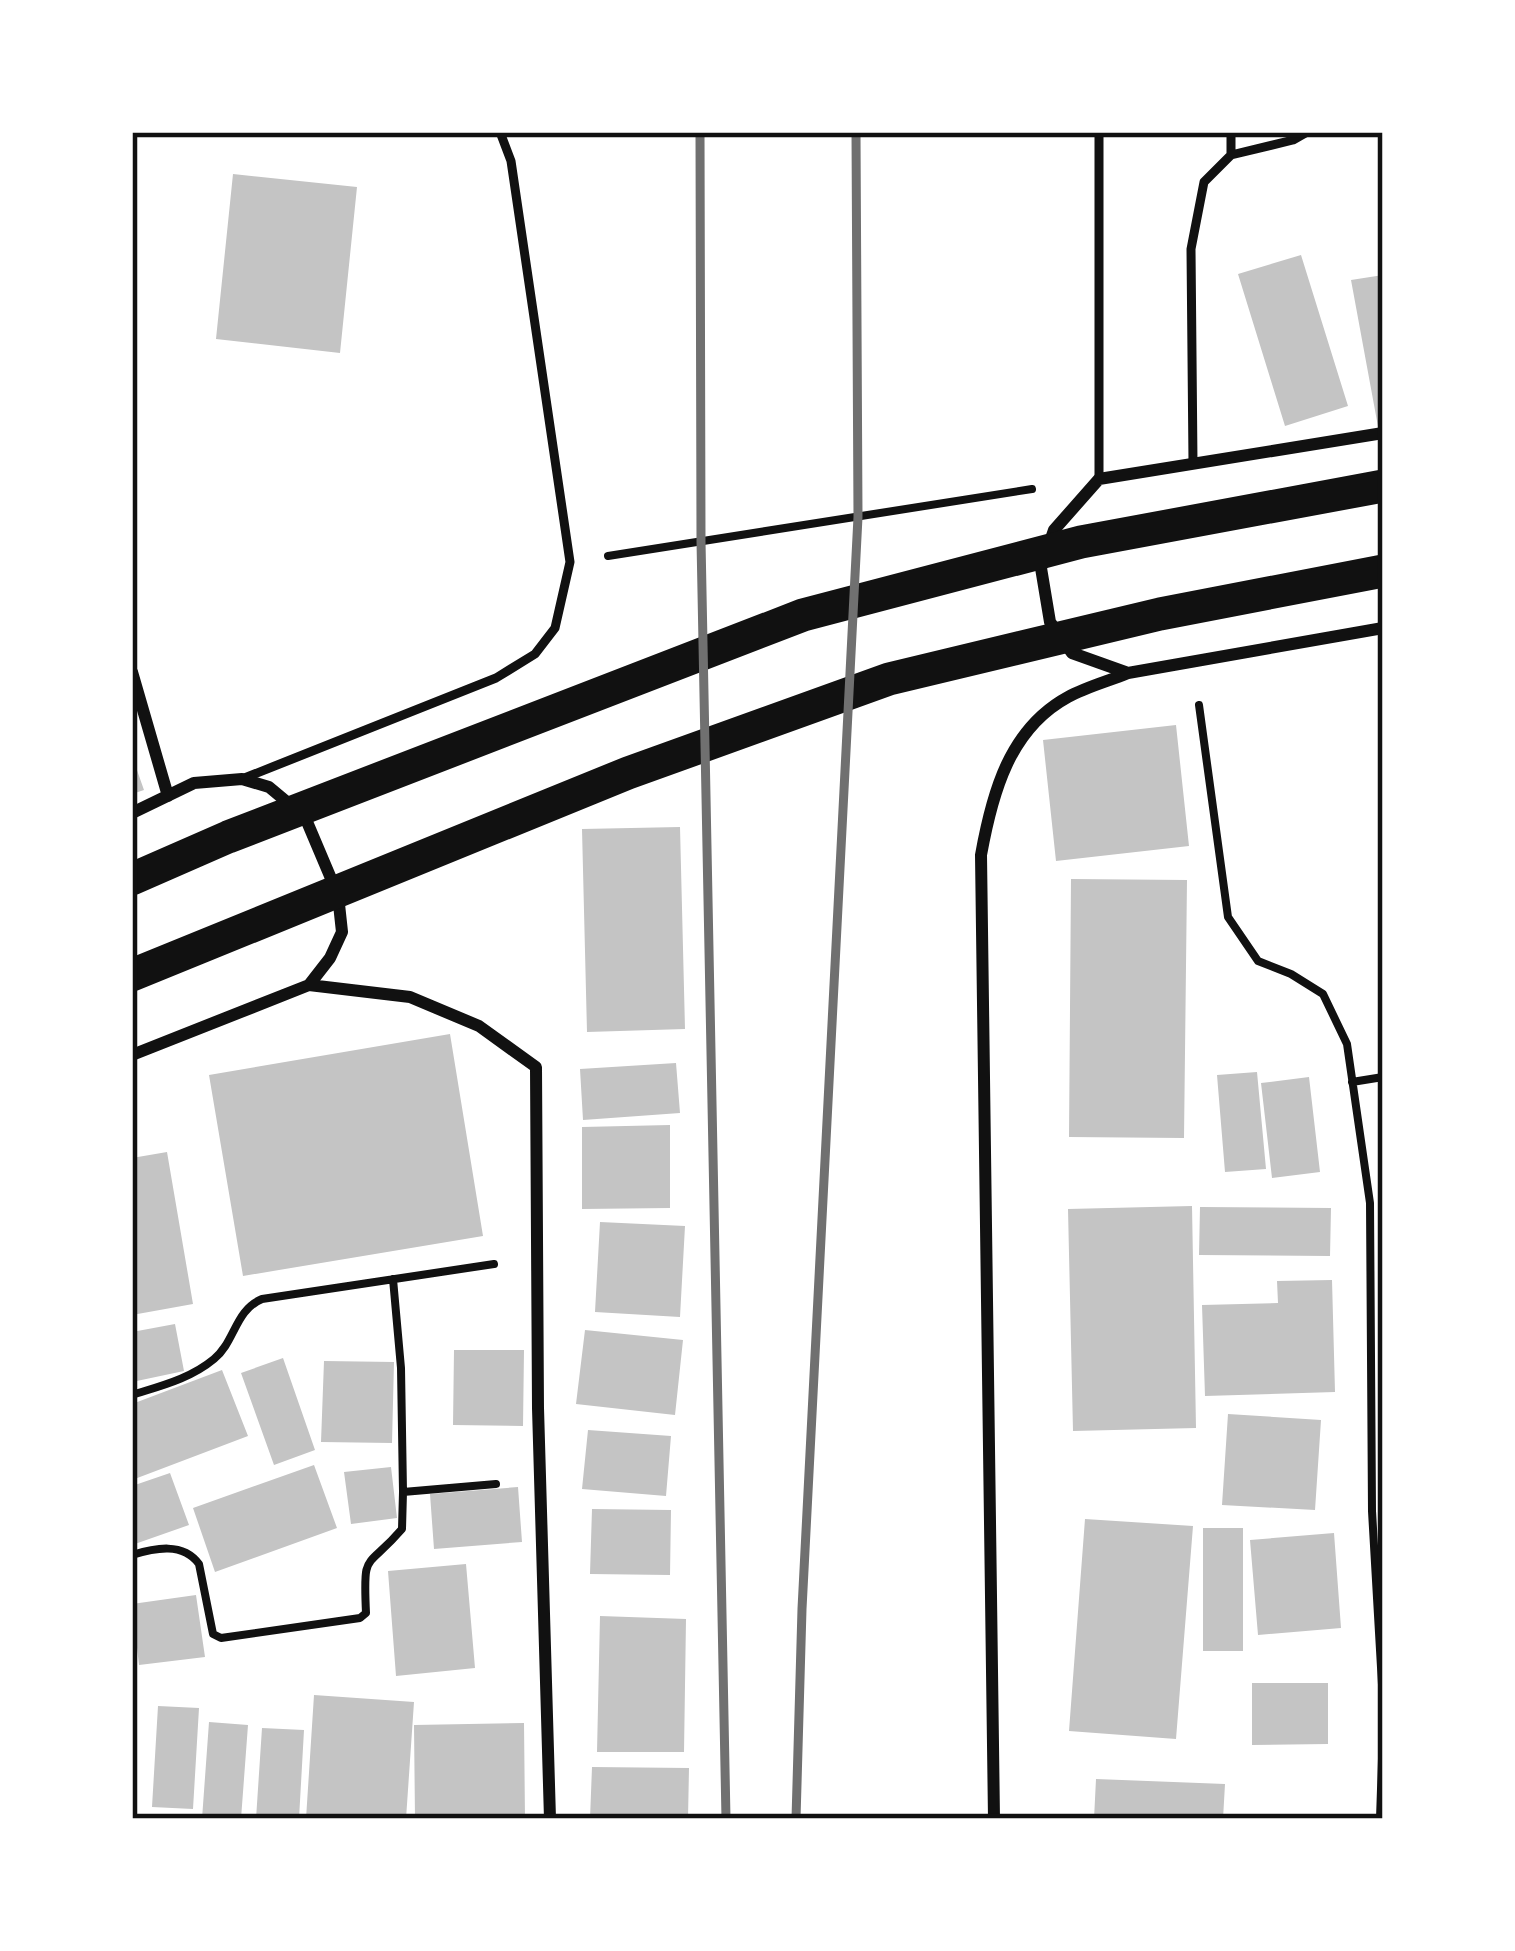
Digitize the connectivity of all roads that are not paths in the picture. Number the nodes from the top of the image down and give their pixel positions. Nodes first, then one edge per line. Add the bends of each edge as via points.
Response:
1 (500, 132) edge
2 (1100, 132) edge
3 (1232, 132) edge
4 (1307, 132) edge
5 (1231, 155) junction
6 (1383, 433) edge
7 (1192, 462) junction
8 (1099, 479) junction
9 (1383, 485) edge
10 (1383, 571) edge
11 (1383, 628) edge
12 (132, 672) edge
13 (1128, 673) junction
14 (242, 779) junction
15 (168, 796) junction
16 (132, 813) edge
17 (132, 879) edge
18 (132, 976) edge
19 (309, 985) junction
20 (132, 1054) edge
21 (550, 1819) edge
22 (994, 1819) edge

1 - 14 lane via 512,161 570,562 555,628 535,654 496,678
2 - 8 lane
3 - 5 lane
4 - 5 lane
5 - 7 lane via 1204,182 1191,249
6 - 7 street
7 - 8 street
8 - 13 street via 1054,530 1041,568 1050,622 1072,653
9 - 17 highway via 1081,542 803,615
10 - 18 highway via 889,679 628,773
11 - 13 street
12 - 15 street
13 - 22 street via 1067,698 1032,724 1006,762 981,855
14 - 15 street via 194,783
14 - 19 street via 269,788 305,817 338,895 342,932
15 - 16 street
19 - 20 street
19 - 21 street via 410,997 478,1026 536,1067

